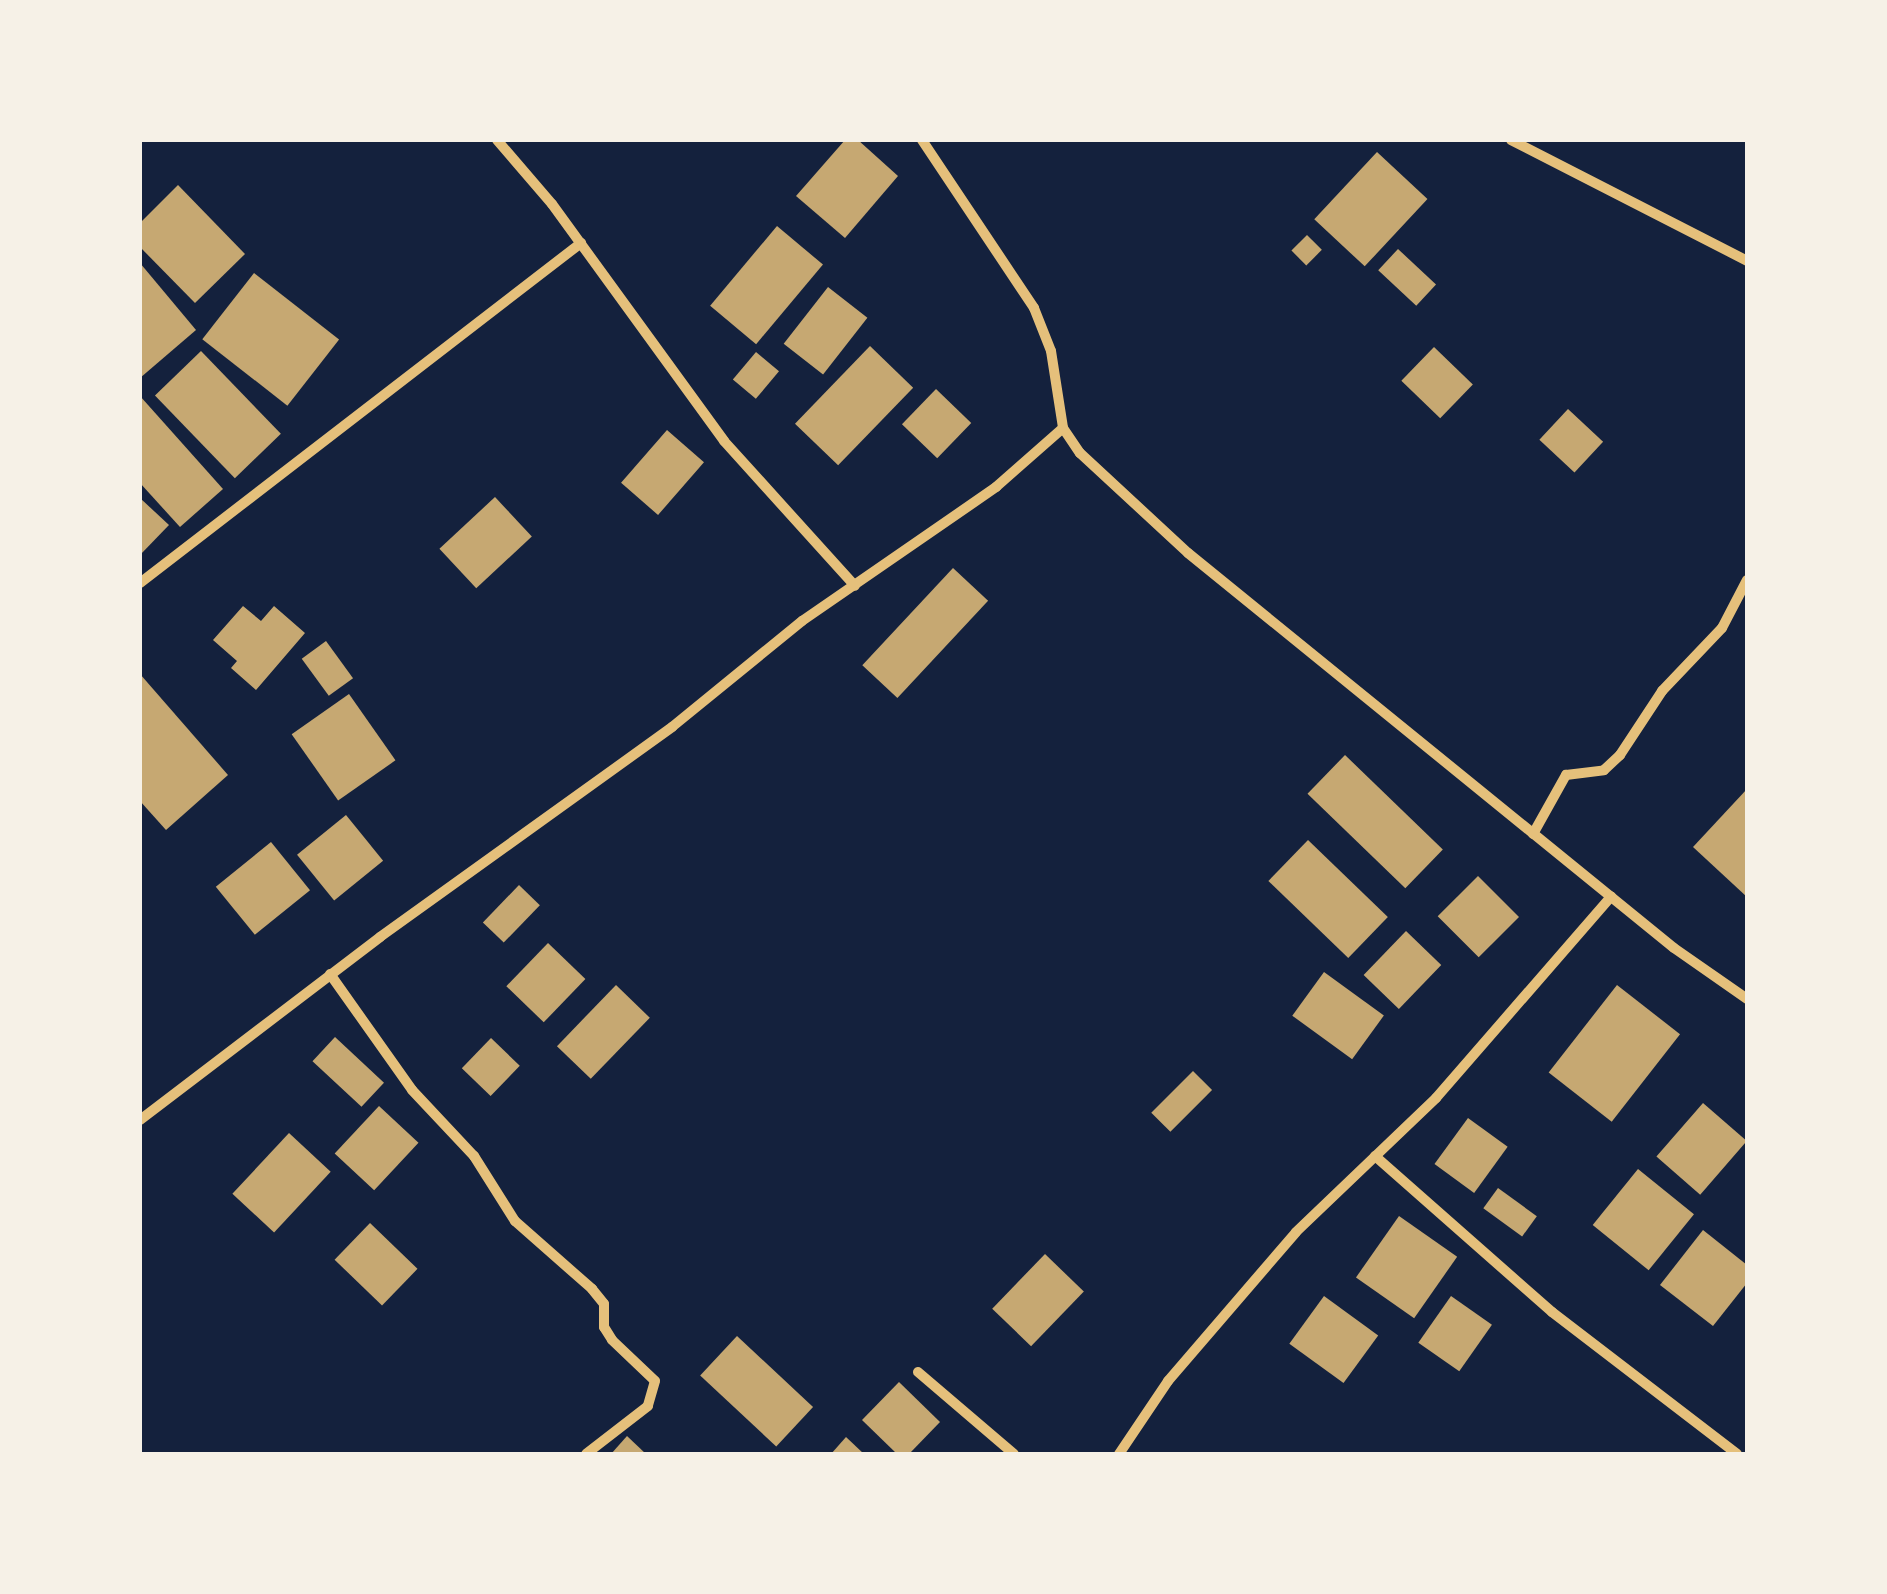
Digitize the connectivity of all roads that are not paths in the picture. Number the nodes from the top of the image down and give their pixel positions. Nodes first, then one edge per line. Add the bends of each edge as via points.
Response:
1 (497, 140) edge
2 (922, 140) edge
3 (1511, 140) edge
4 (580, 243) junction
5 (1747, 261) edge
6 (1063, 428) junction
7 (1747, 580) edge
8 (140, 583) edge
9 (854, 586) junction
10 (1533, 834) junction
11 (1611, 897) junction
12 (330, 974) junction
13 (1747, 999) edge
14 (140, 1120) edge
15 (1375, 1156) junction
16 (918, 1372) dead end
17 (586, 1454) edge
18 (1014, 1454) edge
19 (1119, 1454) edge
20 (1737, 1454) edge

1 - 4 street
2 - 6 street via 1034,308 1051,351
3 - 5 street
4 - 8 street via 236,502
4 - 9 street via 724,440
6 - 9 street via 996,487
6 - 10 street via 1080,454 1188,553
7 - 10 street via 1722,628 1662,691 1620,756 1604,770 1566,775
9 - 12 street via 571,803
10 - 11 street
11 - 13 street
11 - 15 street via 1436,1098
12 - 14 street
12 - 17 street via 412,1090 474,1156 515,1221 592,1290 604,1304 604,1328 612,1340 655,1381 648,1406
15 - 19 street via 1270,1262 1168,1381
15 - 20 street via 1552,1312
16 - 18 street

